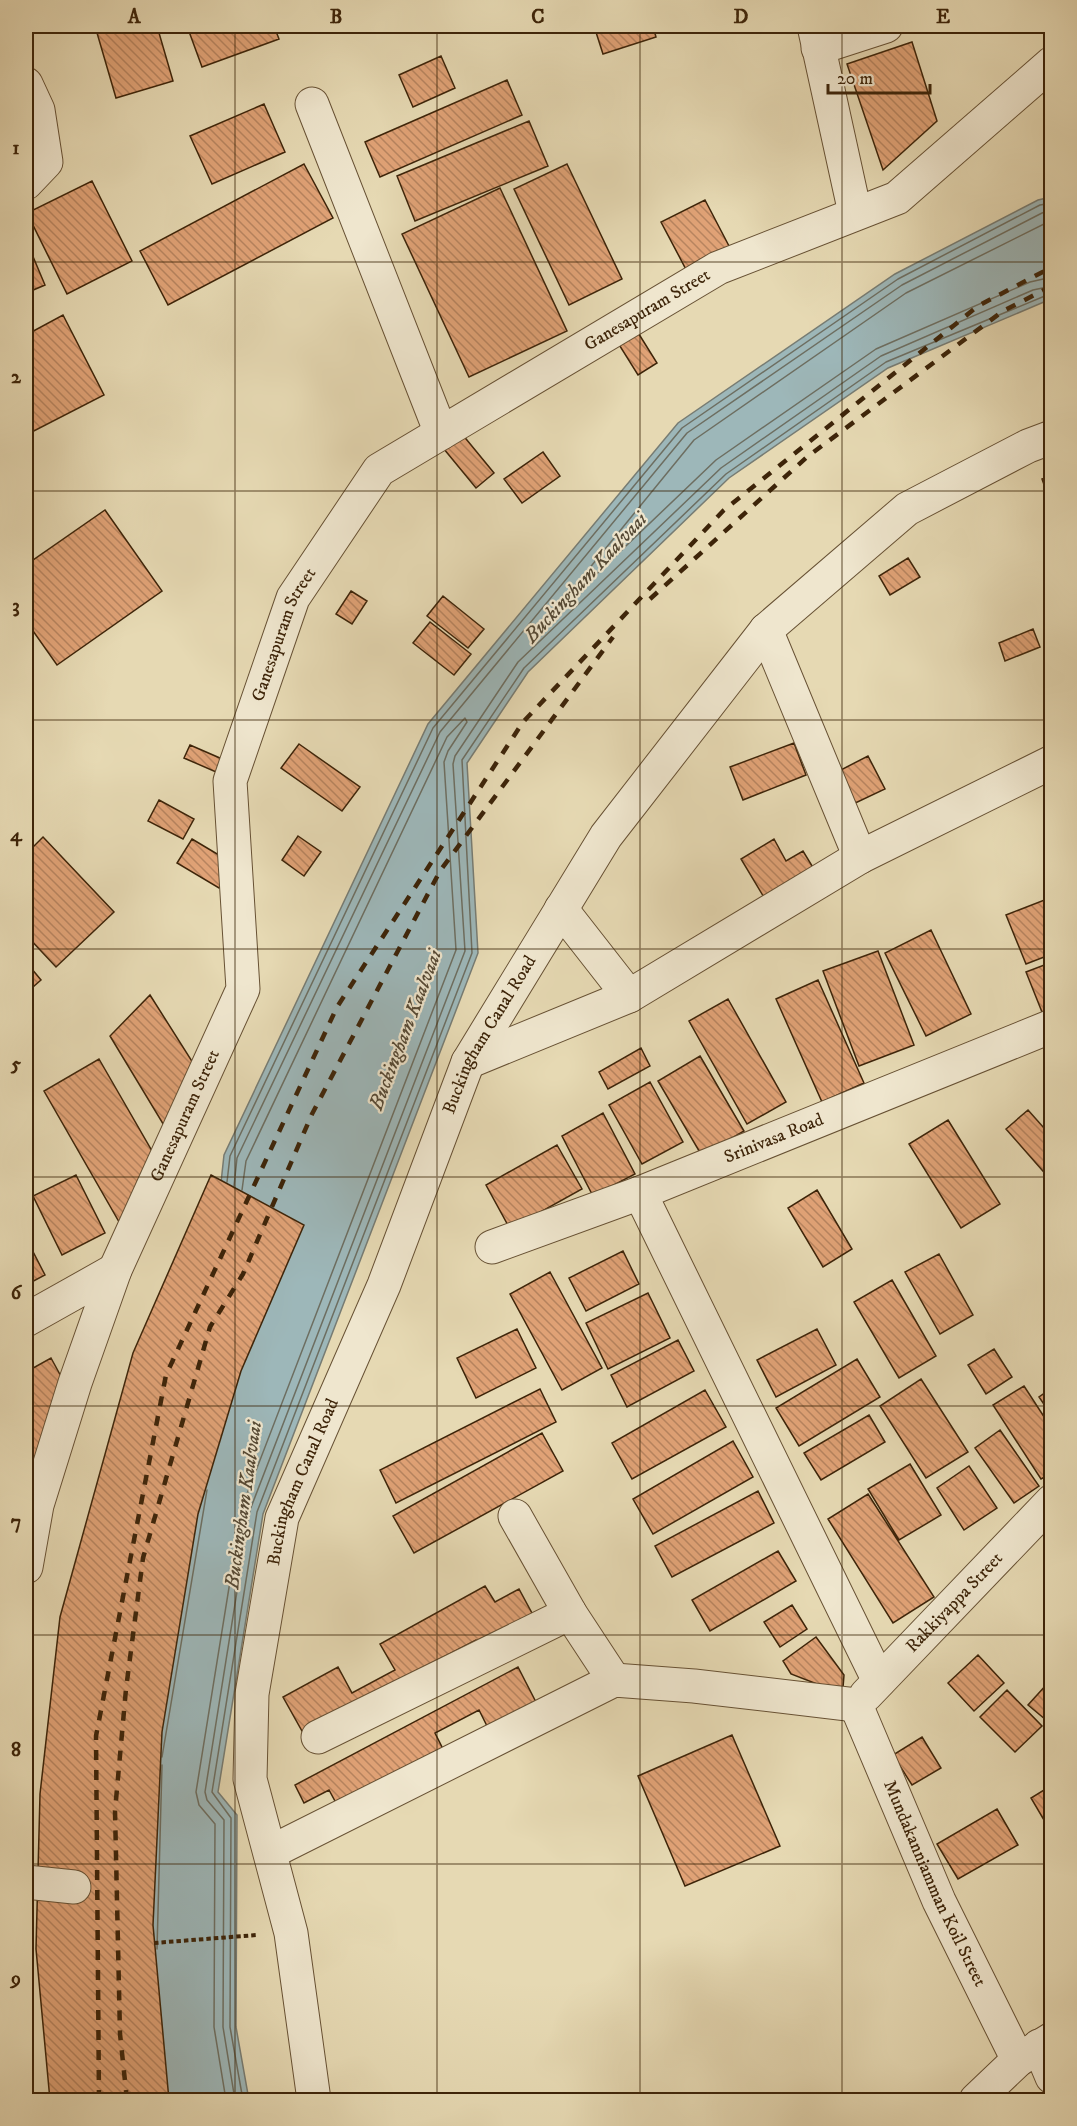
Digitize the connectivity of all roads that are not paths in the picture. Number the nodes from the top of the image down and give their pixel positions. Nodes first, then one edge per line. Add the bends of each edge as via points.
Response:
1 (886, 26) edge
2 (816, 37) edge
3 (1052, 63) edge
4 (26, 84) edge
5 (312, 104) dead end
6 (26, 183) edge
7 (855, 213) junction
8 (441, 433) junction
9 (1052, 437) edge
10 (766, 630) junction
11 (1052, 762) edge
12 (860, 857) junction
13 (561, 909) junction
14 (629, 996) junction
15 (1052, 1026) edge
16 (468, 1062) junction
17 (640, 1193) junction
18 (492, 1247) dead end
19 (115, 1270) junction
20 (26, 1320) edge
21 (1052, 1501) edge
22 (515, 1516) dead end
23 (26, 1567) edge
24 (570, 1613) junction
25 (614, 1680) junction
26 (879, 1681) junction
27 (856, 1706) junction
28 (318, 1737) dead end
29 (271, 1852) junction
30 (26, 1882) edge
31 (74, 1887) dead end
32 (1036, 2049) edge
33 (1052, 2077) edge
34 (314, 2100) edge
35 (975, 2100) edge

1 - 2 street
2 - 7 street
3 - 7 street, Ganesapuram Street via 897,198
4 - 6 street via 38,110 46,162
5 - 8 street
7 - 8 street, Ganesapuram Street via 718,268
8 - 19 street, Ganesapuram Street via 379,470 293,598 230,781 243,989
9 - 10 street, Buckingham Canal Road via 907,509
10 - 12 street
10 - 13 street, Buckingham Canal Road via 606,836
11 - 12 street
12 - 14 street
13 - 14 street
13 - 16 street, Buckingham Canal Road
14 - 16 street
15 - 17 street, Srinivasa Road
16 - 29 street, Buckingham Canal Road via 384,1285 282,1518 252,1694 250,1779
17 - 18 street, Srinivasa Road
17 - 26 street
19 - 20 street
19 - 23 street, Ganesapuram Street via 37,1505
21 - 26 street, Rakkiyappa Street
22 - 24 street
24 - 25 street
24 - 28 street
25 - 27 street
25 - 29 street
26 - 27 street, Rakkiyappa Street
27 - 32 street, Mundakanniamman Koil Street via 939,1901
29 - 34 street, Buckingham Canal Road via 291,1932
30 - 31 street
32 - 33 street, Mundakanniamman Koil Street
32 - 35 street

